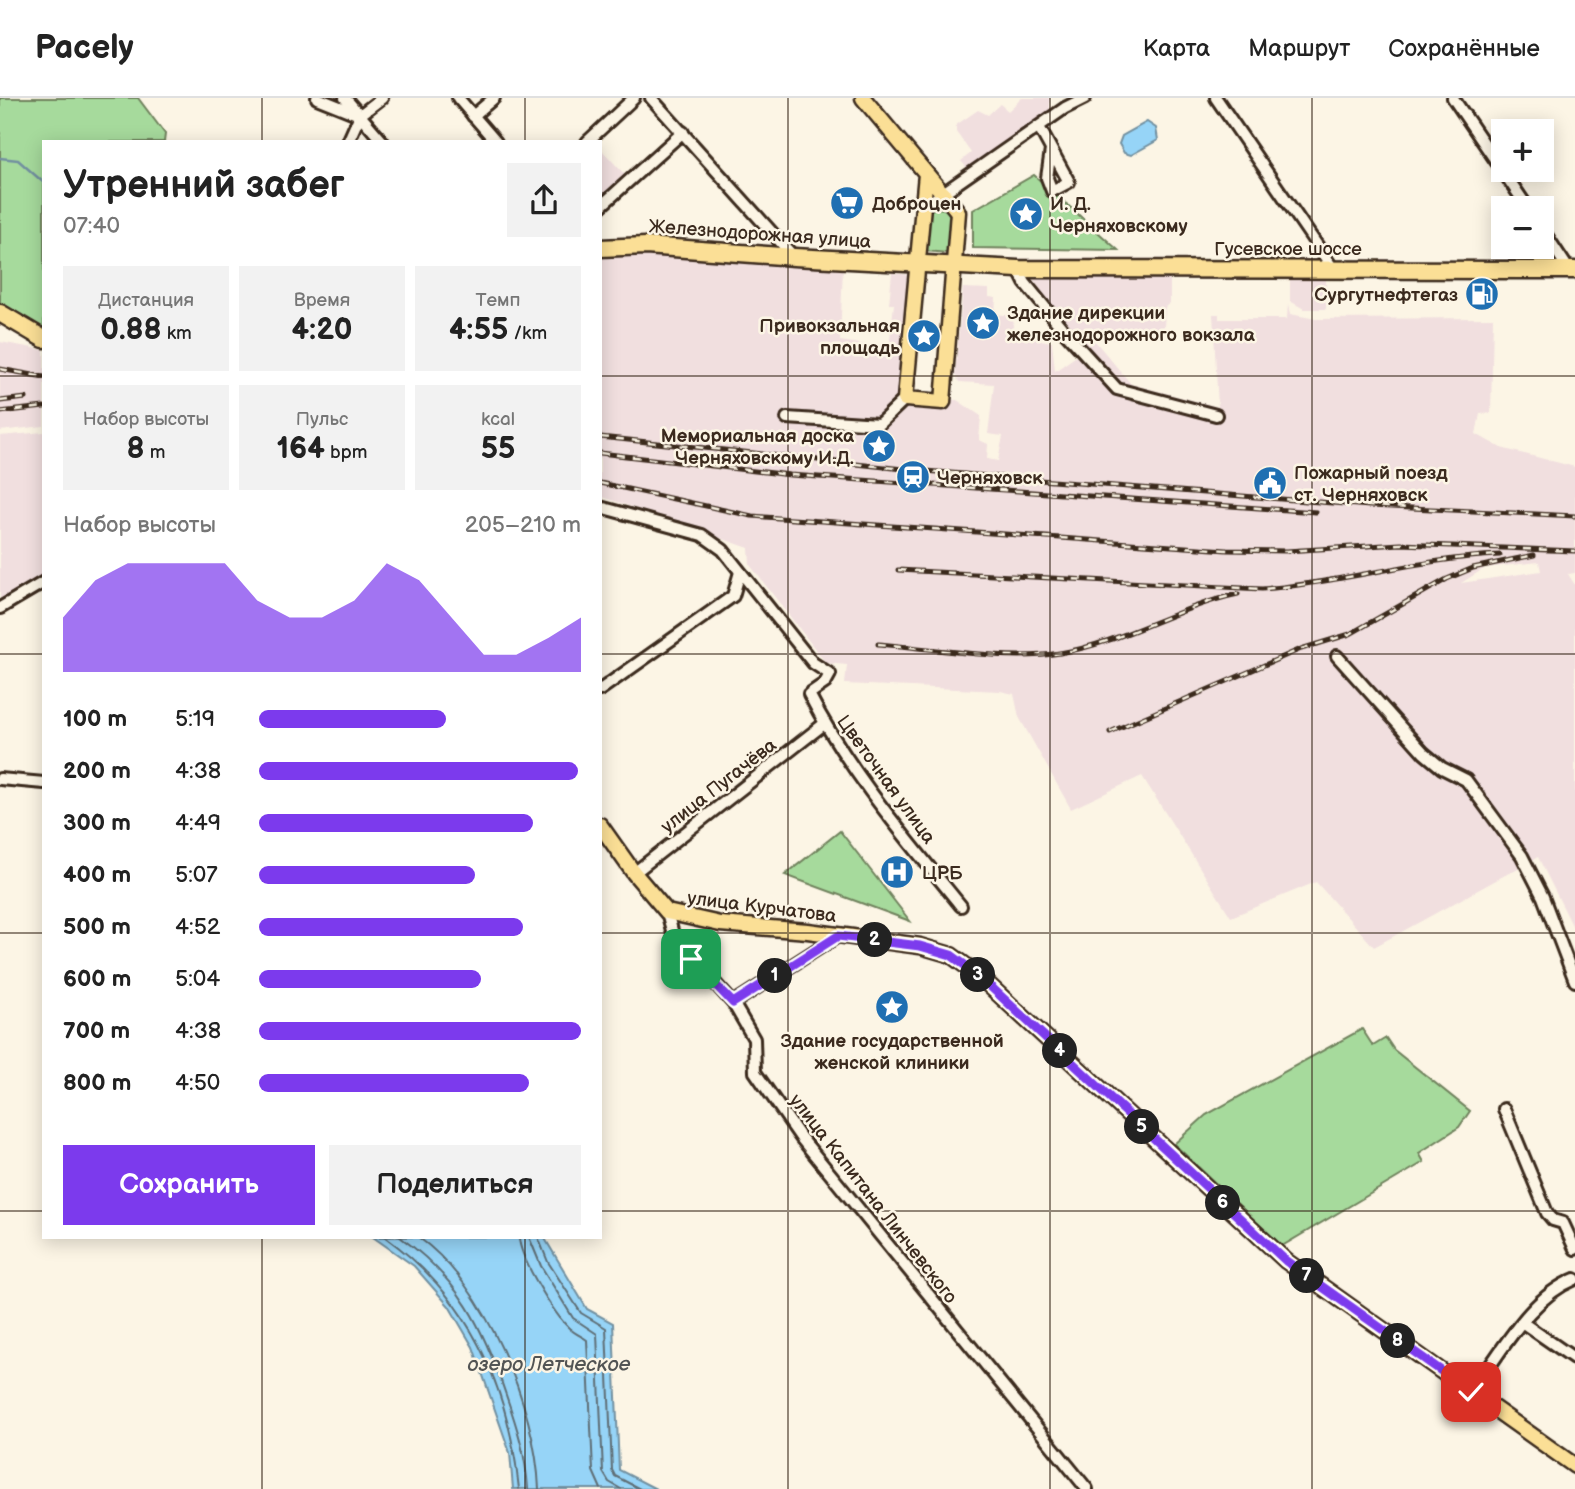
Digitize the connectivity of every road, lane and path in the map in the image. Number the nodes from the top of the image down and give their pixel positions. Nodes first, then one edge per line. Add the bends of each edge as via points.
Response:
1 (317, 98) edge
2 (345, 98) edge
3 (382, 98) edge
4 (458, 98) edge
5 (494, 98) edge
6 (634, 98) edge
7 (651, 98) edge
8 (863, 98) edge
9 (1058, 98) edge
10 (1085, 98) edge
11 (1216, 98) edge
12 (1453, 98) edge
13 (1065, 108) junction
14 (360, 115) junction
15 (473, 116) junction
16 (1038, 127) junction
17 (683, 132) junction
18 (349, 140) edge
19 (381, 140) edge
20 (494, 140) edge
21 (589, 140) edge
22 (1051, 150) dead end
23 (926, 174) junction
24 (943, 194) junction
25 (1520, 196) edge
26 (602, 205) edge
27 (923, 207) junction
28 (1554, 245) edge
29 (602, 248) edge
30 (794, 257) junction
31 (916, 265) junction
32 (954, 267) junction
33 (1018, 269) junction
34 (1334, 270) junction
35 (1572, 270) edge
36 (0, 313) edge
37 (42, 338) edge
38 (905, 399) junction
39 (1216, 415) dead end
40 (787, 418) dead end
41 (602, 509) edge
42 (740, 572) junction
43 (42, 583) edge
44 (0, 608) edge
45 (1337, 656) dead end
46 (602, 689) edge
47 (824, 724) junction
48 (0, 779) edge
49 (42, 783) edge
50 (602, 828) edge
51 (634, 873) junction
52 (961, 906) dead end
53 (667, 912) junction
54 (838, 936) junction
55 (1575, 981) edge
56 (733, 1003) junction
57 (1504, 1109) dead end
58 (1575, 1249) edge
59 (1575, 1279) edge
60 (1523, 1323) junction
61 (1575, 1359) edge
62 (1471, 1392) junction
63 (1575, 1466) edge
64 (1087, 1489) edge

1 - 14 street
2 - 14 street
3 - 14 street
4 - 15 street
5 - 15 street
6 - 21 street
7 - 17 street
8 - 23 main road
9 - 13 street
10 - 13 street
11 - 34 street
12 - 25 street
13 - 16 street
14 - 18 street
14 - 19 street
15 - 20 street
16 - 22 street
16 - 24 street
17 - 26 street
17 - 30 street
23 - 24 main road
23 - 27 main road
24 - 27 street
24 - 32 main road via 959,218
27 - 31 main road
28 - 35 street
29 - 30 highway, Железнодорожная улица via 646,246
30 - 31 highway, Железнодорожная улица
31 - 32 highway, Гусевское шоссе
31 - 38 main road
32 - 33 highway, Гусевское шоссе
32 - 38 main road via 943,402
33 - 34 highway, Гусевское шоссе
33 - 39 street via 1057,323 1117,389
34 - 35 highway, Гусевское шоссе
36 - 37 highway
38 - 40 street via 879,424
41 - 42 street, Цветочная улица via 702,535 723,550
42 - 46 street via 733,596
42 - 47 street, Цветочная улица via 813,663 830,674 809,694
43 - 44 street
45 - 55 street via 1424,753 1466,780 1522,856
47 - 51 street, улица Пугачёва
47 - 52 street, Цветочная улица via 869,791
48 - 49 street
50 - 51 main road, улица Курчатова
51 - 53 main road, улица Курчатова
53 - 54 main road, улица Курчатова via 720,924
53 - 56 street, улица Капитана Линчевского via 674,938
54 - 56 street
54 - 62 main road, улица Курчатова via 920,946 951,955 977,974 1286,1261
56 - 64 street, улица Капитана Линчевского via 754,1040 755,1072 801,1138
57 - 58 street via 1547,1213 1563,1223
59 - 60 street via 1546,1297
60 - 61 street
60 - 62 street
62 - 63 main road, улица Курчатова

